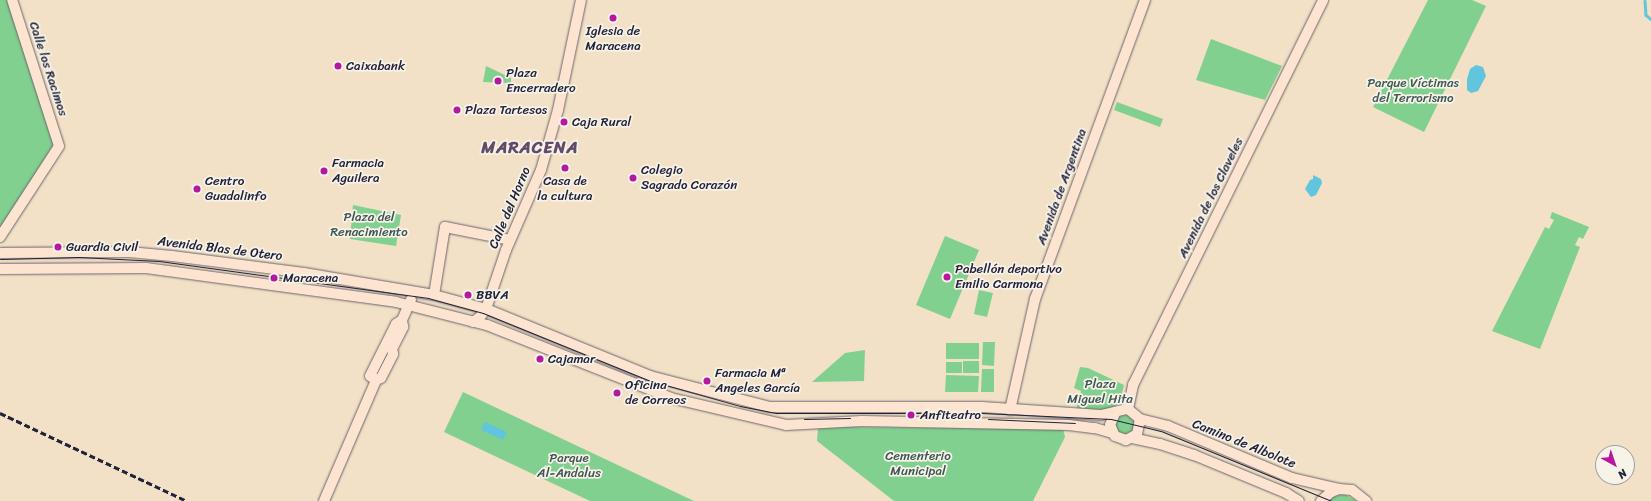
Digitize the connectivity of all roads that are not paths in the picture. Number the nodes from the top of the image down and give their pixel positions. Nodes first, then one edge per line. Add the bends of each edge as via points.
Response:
1 (12, 0) edge
2 (581, 0) edge
3 (1145, 0) edge
4 (1323, 0) edge
5 (0, 237) edge
6 (510, 240) junction
7 (1, 252) edge
8 (0, 264) edge
9 (0, 269) edge
10 (413, 292) junction
11 (434, 295) junction
12 (410, 306) junction
13 (486, 309) junction
14 (473, 322) junction
15 (792, 406) junction
16 (780, 408) junction
17 (1128, 409) junction
18 (1010, 410) junction
19 (1115, 413) junction
20 (1140, 419) junction
21 (780, 423) junction
22 (792, 424) junction
23 (1113, 433) junction
24 (1132, 438) junction
25 (1339, 489) junction
26 (324, 501) edge
27 (1299, 501) edge
28 (1322, 501) edge
29 (1366, 501) edge

1 - 5 street, Calle los Racimos via 59,146
2 - 6 street, Calle del Horno via 558,110 541,170
3 - 18 street, Avenida de Argentina via 1035,299
4 - 17 street, Avenida de los Claveles via 1132,385
6 - 11 street via 445,227
6 - 13 street, Calle del Horno
7 - 8 street
7 - 10 street, Avenida Blas de Otero via 129,252 172,256 304,273
9 - 12 street via 146,268
10 - 11 street, Avenida Blas de Otero
10 - 12 street
11 - 12 street
11 - 13 street, Avenida Blas de Otero
12 - 14 street
12 - 26 street via 402,320 403,327 370,376 376,380
13 - 14 street
13 - 16 street, Avenida Blas de Otero via 650,376 763,406
14 - 21 street via 545,347 671,398 754,420
15 - 16 street via 785,405
15 - 18 street via 937,406
15 - 22 street via 797,414
16 - 21 street via 777,416
17 - 19 street
17 - 20 street
18 - 19 street via 1101,415
19 - 23 street via 1110,425
20 - 24 street via 1139,431
20 - 25 street, Camino de Albolote via 1168,426 1292,478
21 - 22 street via 786,426
22 - 23 street via 862,421 1069,426 1095,428
23 - 24 street via 1119,438
24 - 27 street via 1194,455 1286,493
25 - 28 street via 1331,492
25 - 29 street, Camino de Albolote via 1352,490

